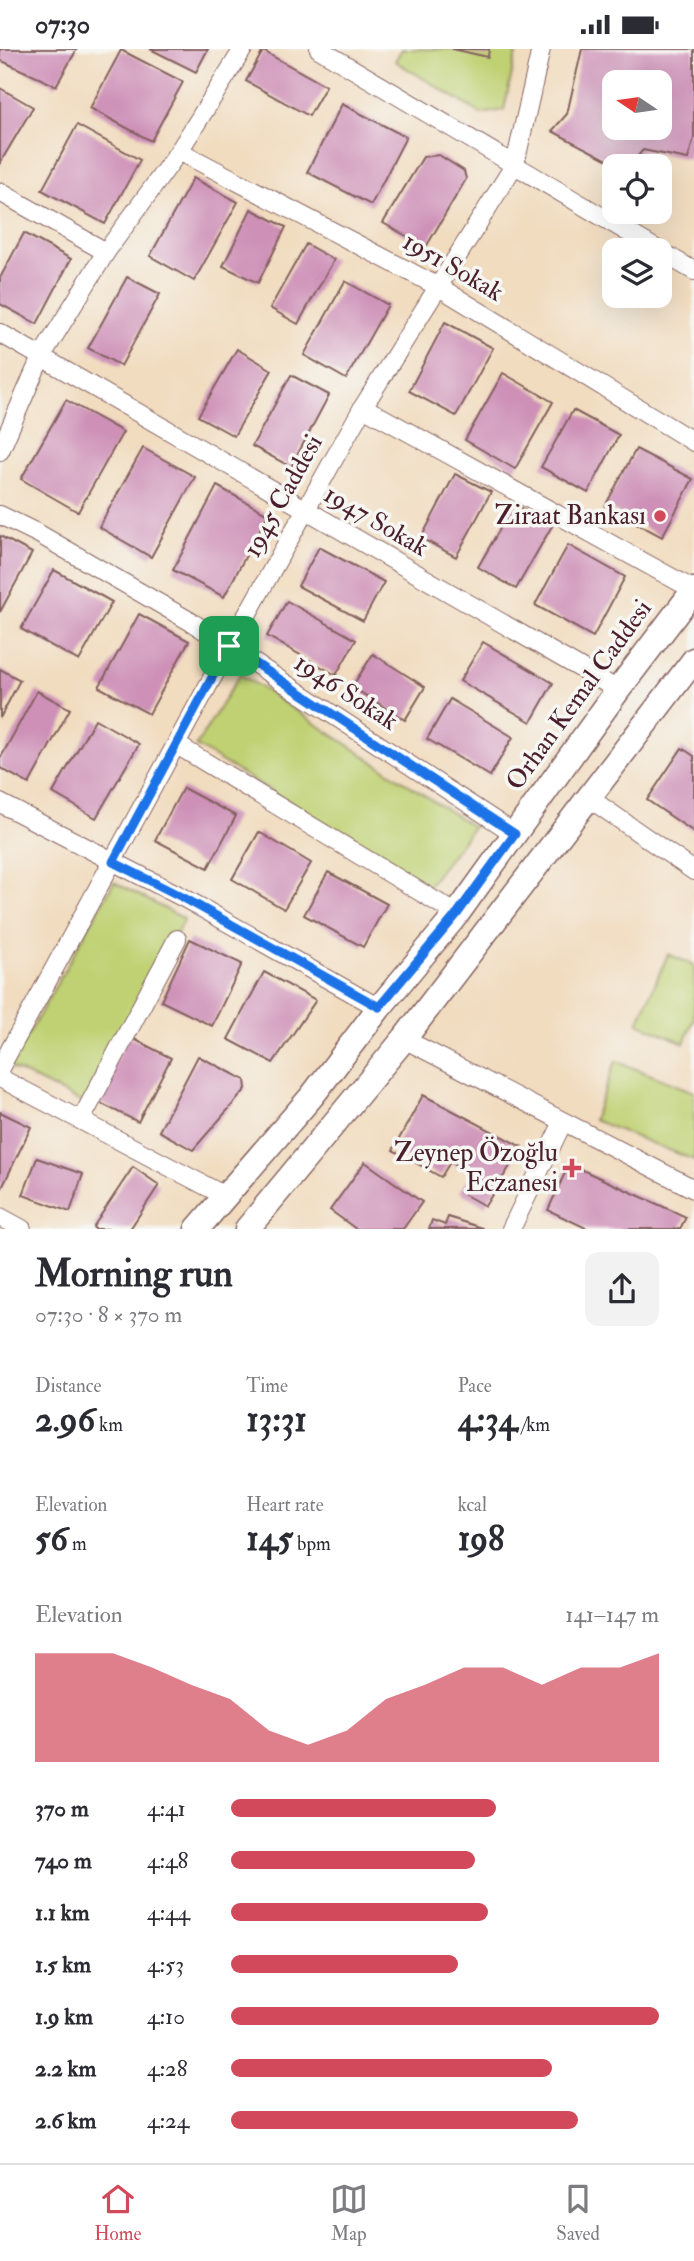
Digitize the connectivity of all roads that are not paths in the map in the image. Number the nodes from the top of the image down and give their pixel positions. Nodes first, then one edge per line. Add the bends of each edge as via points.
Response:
1 (243, 49) edge
2 (318, 49) edge
3 (541, 49) edge
4 (179, 151) junction
5 (515, 165) junction
6 (0, 192) edge
7 (637, 238) edge
8 (106, 252) junction
9 (672, 258) edge
10 (694, 271) edge
11 (439, 287) junction
12 (0, 333) edge
13 (41, 357) junction
14 (363, 407) junction
15 (694, 442) edge
16 (0, 451) edge
17 (305, 511) junction
18 (0, 515) edge
19 (694, 590) edge
20 (229, 646) junction
21 (694, 660) edge
22 (618, 689) junction
23 (177, 744) junction
24 (589, 798) junction
25 (0, 803) edge
26 (515, 834) junction
27 (113, 862) junction
28 (694, 871) edge
29 (457, 914) junction
30 (177, 939) dead end
31 (379, 1007) junction
32 (404, 1039) junction
33 (0, 1068) edge
34 (0, 1078) edge
35 (81, 1120) junction
36 (563, 1122) junction
37 (694, 1189) edge
38 (225, 1196) junction
39 (0, 1217) edge
40 (22, 1229) edge
41 (197, 1229) edge
42 (247, 1229) edge
43 (511, 1229) edge

1 - 4 street
2 - 5 street
3 - 5 street, 1945 Caddesi
4 - 8 street
4 - 11 street, 1951 Sokak
5 - 7 street
5 - 11 street, 1945 Caddesi
6 - 8 street
8 - 13 street
9 - 10 street
11 - 14 street, 1945 Caddesi
11 - 15 street, 1951 Sokak
12 - 13 street, 1947 Sokak
13 - 16 street
13 - 17 street, 1947 Sokak
14 - 17 street, 1945 Caddesi
14 - 19 street
17 - 20 street, 1945 Caddesi
17 - 22 street, 1947 Sokak
18 - 20 street, 1946 Sokak
19 - 22 main road, Orhan Kemal Caddesi
20 - 23 street, 1945 Caddesi
20 - 26 street, 1946 Sokak
21 - 24 main road
22 - 26 main road, Orhan Kemal Caddesi
23 - 27 street, 1945 Caddesi
23 - 29 street
24 - 28 street
24 - 32 main road
25 - 27 street
26 - 29 main road, Orhan Kemal Caddesi
27 - 31 street
27 - 33 street, 1945 Caddesi
29 - 31 main road, Orhan Kemal Caddesi
30 - 35 street
31 - 32 main road
31 - 38 main road, Orhan Kemal Caddesi via 312,1096
32 - 36 street
32 - 42 main road
34 - 35 street
35 - 38 street
36 - 37 street
36 - 43 street
38 - 41 main road, Orhan Kemal Caddesi
39 - 40 street

